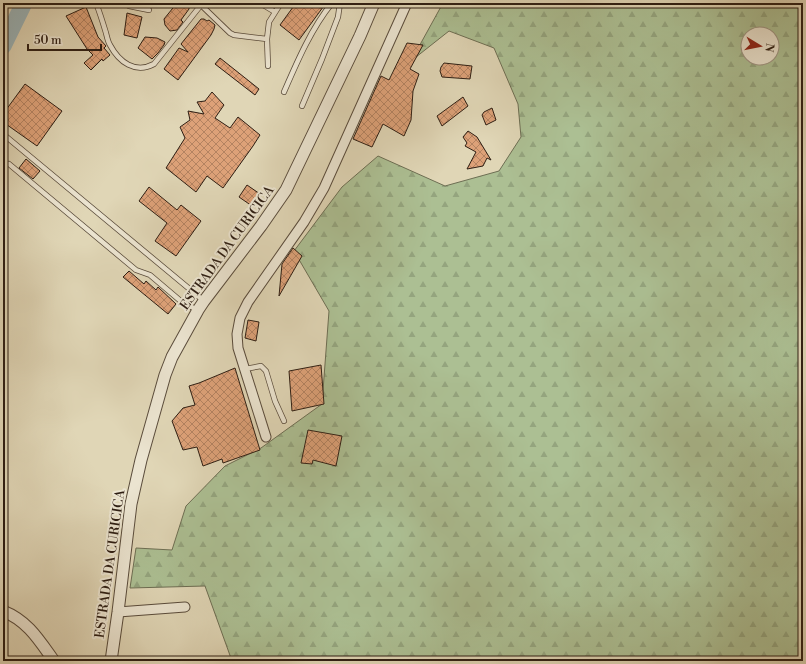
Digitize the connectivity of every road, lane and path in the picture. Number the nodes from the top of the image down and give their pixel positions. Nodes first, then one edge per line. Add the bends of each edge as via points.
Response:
1 (96, 3) edge
2 (124, 3) edge
3 (260, 3) edge
4 (281, 3) edge
5 (332, 3) edge
6 (340, 3) edge
7 (374, 3) edge
8 (407, 3) edge
9 (200, 4) edge
10 (149, 10) dead end
11 (275, 12) junction
12 (267, 39) junction
13 (268, 66) dead end
14 (284, 92) dead end
15 (302, 106) dead end
16 (3, 134) edge
17 (10, 164) dead end
18 (201, 305) junction
19 (245, 369) junction
20 (284, 421) dead end
21 (266, 437) dead end
22 (185, 607) dead end
23 (3, 611) edge
24 (118, 612) junction
25 (54, 661) edge
26 (111, 661) edge

1 - 9 lane via 110,45 117,56 126,64 142,68 154,64
2 - 10 lane
3 - 11 lane
4 - 11 lane
5 - 14 lane via 316,26
6 - 15 lane via 338,17
7 - 18 street, ESTRADA DA CURICICA via 286,190
8 - 19 street via 324,188 240,318 238,348
9 - 12 lane via 230,33
11 - 12 lane via 269,22
12 - 13 lane
16 - 18 lane
17 - 18 lane via 136,270 150,275 183,302
18 - 24 street, ESTRADA DA CURICICA via 172,357 141,460 131,504
19 - 20 lane via 261,366 266,371
19 - 21 street
22 - 24 street
23 - 25 street via 24,623
24 - 26 street, ESTRADA DA CURICICA

